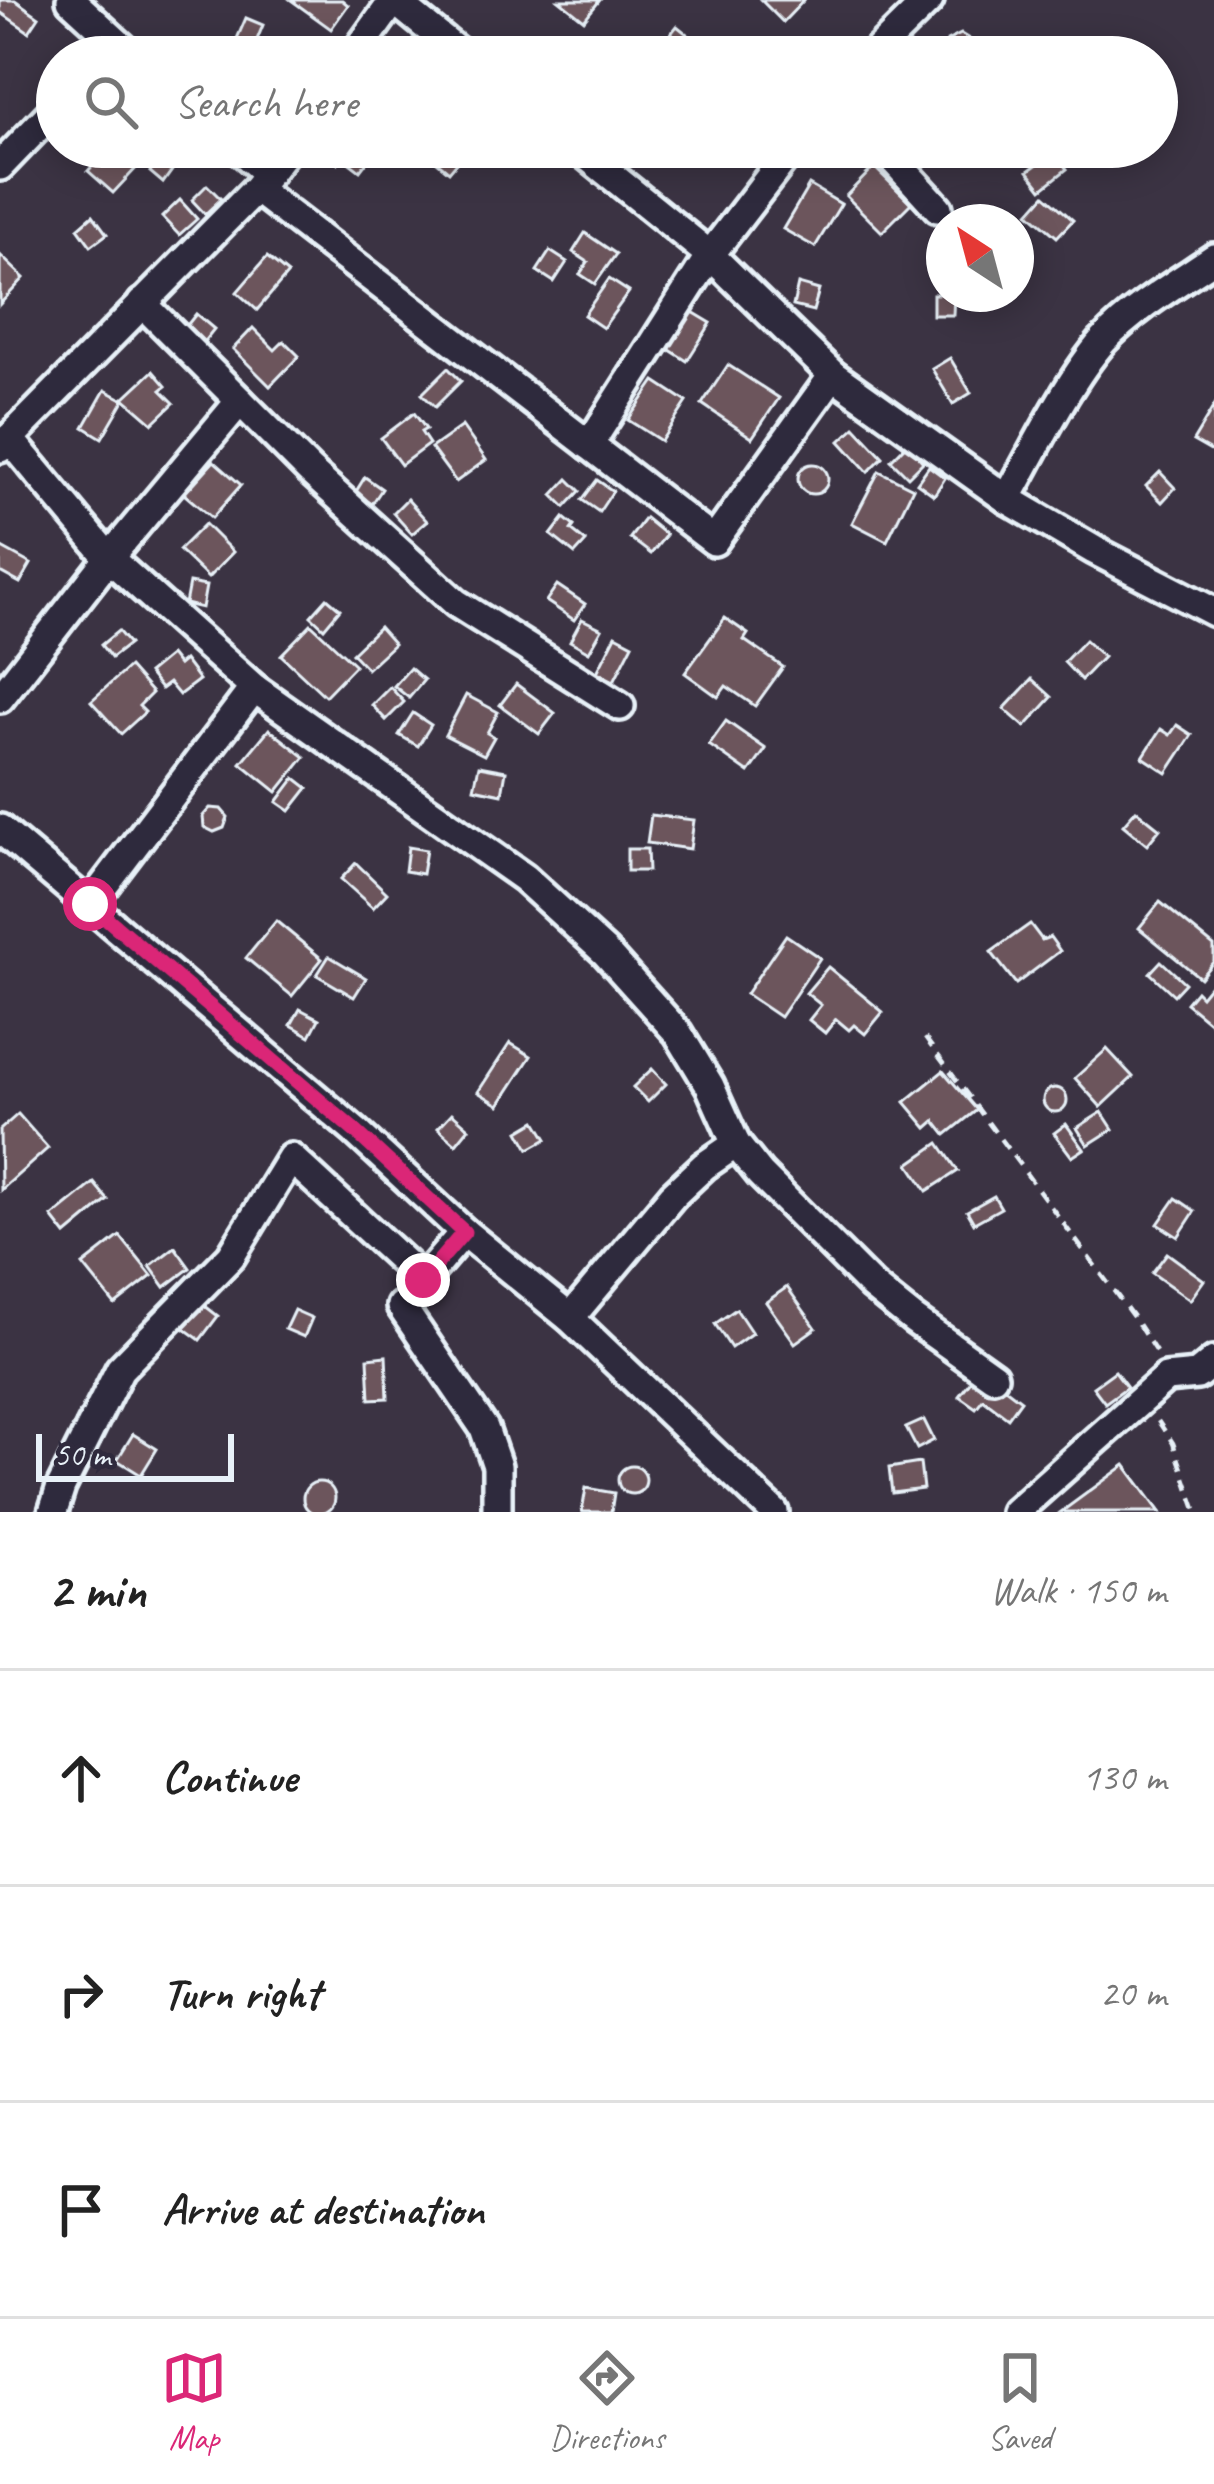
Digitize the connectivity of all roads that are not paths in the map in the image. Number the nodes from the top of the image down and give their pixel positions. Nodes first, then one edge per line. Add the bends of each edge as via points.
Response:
1 (70, 0) edge
2 (394, 0) edge
3 (928, 0) edge
4 (103, 36) edge
5 (368, 36) edge
6 (438, 36) edge
7 (892, 36) edge
8 (36, 129) edge
9 (0, 166) edge
10 (252, 168) edge
11 (272, 168) edge
12 (602, 168) edge
13 (777, 168) edge
14 (901, 168) edge
15 (262, 182) junction
16 (934, 204) edge
17 (710, 255) junction
18 (1214, 258) edge
19 (142, 303) junction
20 (833, 375) junction
21 (240, 401) junction
22 (5, 443) edge
23 (589, 445) junction
24 (1007, 499) junction
25 (109, 558) junction
26 (1214, 612) edge
27 (254, 688) junction
28 (0, 698) edge
29 (620, 706) dead end
30 (0, 829) edge
31 (90, 904) junction
32 (736, 1144) junction
33 (464, 1232) junction
34 (401, 1306) dead end
35 (570, 1318) junction
36 (1214, 1361) edge
37 (993, 1376) dead end
38 (52, 1512) edge
39 (497, 1512) edge
40 (774, 1512) edge
41 (1015, 1512) edge

1 - 4 street
2 - 5 street
2 - 6 street
3 - 7 street
8 - 9 street
10 - 15 street
11 - 15 street
12 - 17 street
13 - 17 street
14 - 16 street
15 - 19 street
15 - 23 street
17 - 20 street
17 - 23 street
18 - 24 street via 1104,341
19 - 21 street
19 - 22 street
20 - 23 street via 714,541
20 - 24 street
21 - 25 street
21 - 29 street via 456,603
22 - 25 street
24 - 26 street
25 - 27 street
25 - 28 street
27 - 31 street
27 - 32 street via 524,878 605,952 677,1033
30 - 31 street
31 - 33 street
32 - 35 street via 674,1195
32 - 37 street via 872,1286
33 - 35 street
33 - 38 street via 423,1280 292,1158 231,1256 120,1369
34 - 39 street via 484,1428 497,1466
35 - 40 street
36 - 41 street via 1197,1375 1166,1378

